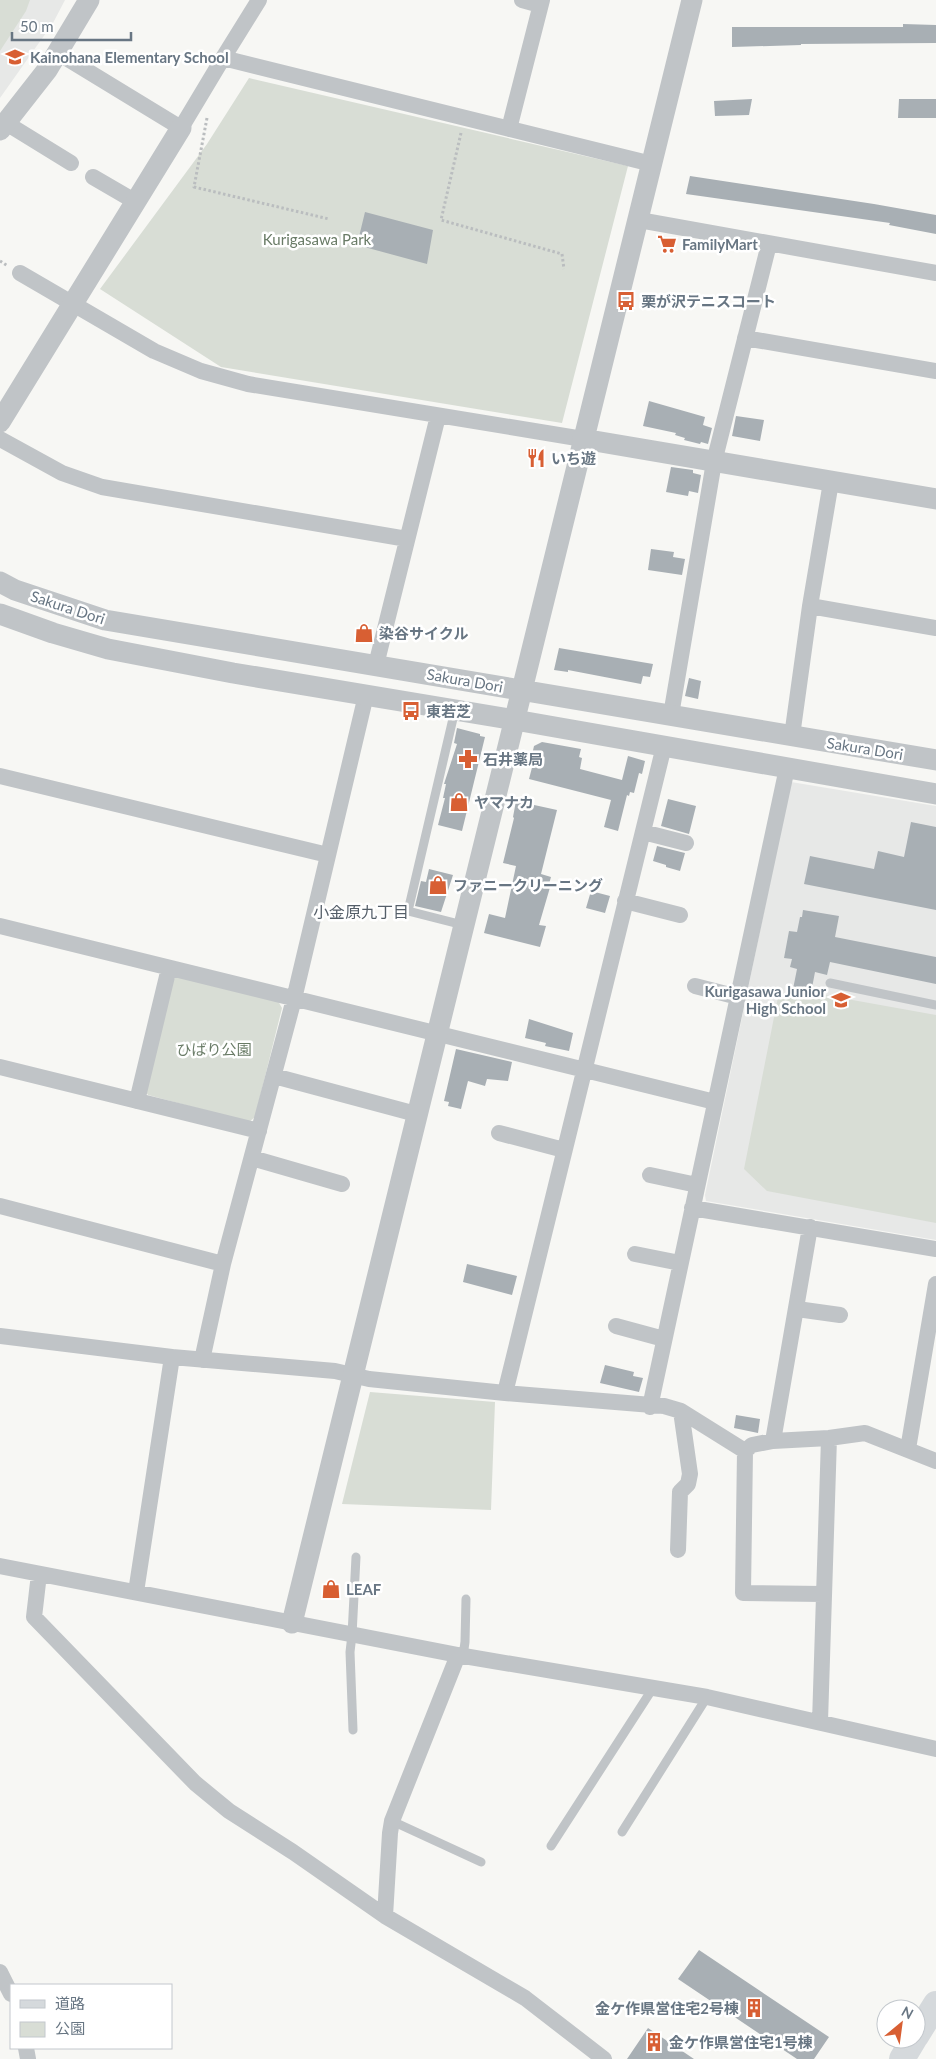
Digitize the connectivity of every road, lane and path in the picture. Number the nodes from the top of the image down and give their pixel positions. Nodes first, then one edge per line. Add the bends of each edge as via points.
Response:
1 (89, 0) edge
2 (259, 0) edge
3 (522, 0) edge
4 (692, 0) edge
5 (541, 2) edge
6 (58, 53) junction
7 (223, 58) junction
8 (205, 88) junction
9 (464, 117) junction
10 (3, 127) edge
11 (181, 128) junction
12 (509, 129) junction
13 (71, 164) dead end
14 (652, 164) junction
15 (94, 177) dead end
16 (136, 202) junction
17 (329, 219) dead end
18 (639, 220) junction
19 (769, 244) junction
20 (564, 269) dead end
21 (20, 273) dead end
22 (936, 273) edge
23 (73, 304) junction
24 (745, 338) junction
25 (936, 371) edge
26 (438, 416) junction
27 (0, 422) edge
28 (0, 439) edge
29 (583, 439) junction
30 (714, 462) junction
31 (831, 482) junction
32 (936, 499) edge
33 (407, 539) junction
34 (8, 586) edge
35 (810, 606) junction
36 (1, 619) edge
37 (936, 628) edge
38 (376, 665) junction
39 (523, 691) junction
40 (366, 696) junction
41 (455, 710) junction
42 (671, 716) junction
43 (515, 720) junction
44 (792, 736) junction
45 (664, 746) junction
46 (936, 760) edge
47 (787, 768) junction
48 (0, 776) edge
49 (936, 794) edge
50 (643, 832) junction
51 (686, 843) dead end
52 (328, 855) junction
53 (625, 902) junction
54 (680, 915) dead end
55 (463, 925) junction
56 (0, 926) edge
57 (169, 968) junction
58 (830, 983) dead end
59 (695, 986) dead end
60 (738, 996) junction
61 (294, 999) junction
62 (936, 1005) edge
63 (436, 1034) junction
64 (0, 1067) edge
65 (584, 1070) junction
66 (274, 1076) junction
67 (137, 1101) junction
68 (715, 1102) junction
69 (416, 1114) junction
70 (259, 1131) junction
71 (499, 1133) dead end
72 (564, 1150) junction
73 (252, 1158) junction
74 (650, 1175) dead end
75 (342, 1184) dead end
76 (697, 1185) junction
77 (0, 1206) edge
78 (692, 1208) junction
79 (810, 1227) junction
80 (936, 1249) edge
81 (635, 1254) dead end
82 (680, 1263) junction
83 (224, 1264) junction
84 (936, 1284) edge
85 (797, 1309) junction
86 (840, 1315) dead end
87 (616, 1326) dead end
88 (0, 1336) edge
89 (664, 1338) junction
90 (172, 1357) junction
91 (202, 1360) junction
92 (352, 1375) junction
93 (505, 1393) junction
94 (650, 1406) junction
95 (681, 1411) junction
96 (829, 1438) junction
97 (774, 1441) junction
98 (908, 1449) junction
99 (745, 1451) junction
100 (936, 1461) edge
101 (678, 1550) dead end
102 (356, 1557) dead end
103 (0, 1566) edge
104 (40, 1574) junction
105 (136, 1592) junction
106 (823, 1594) junction
107 (466, 1599) dead end
108 (292, 1623) junction
109 (352, 1635) junction
110 (460, 1656) junction
111 (653, 1688) junction
112 (707, 1697) junction
113 (820, 1722) junction
114 (353, 1730) dead end
115 (936, 1749) edge
116 (392, 1821) junction
117 (622, 1832) dead end
118 (551, 1846) dead end
119 (481, 1862) dead end
120 (385, 1916) junction
121 (0, 1972) edge
122 (10, 1992) edge
123 (936, 2004) edge
124 (926, 2020) edge
125 (604, 2059) edge

1 - 6 street
2 - 7 street
3 - 5 street
4 - 14 street
5 - 12 street
6 - 10 street
6 - 11 street
7 - 8 street
7 - 9 street
8 - 11 street
8 - 17 path via 210,101 194,186
9 - 12 street
9 - 20 path via 441,220 562,254
10 - 13 street
11 - 16 street
12 - 14 street
14 - 18 street
15 - 16 street
16 - 23 street
18 - 19 street
18 - 29 street
19 - 22 street
19 - 24 street
21 - 23 street
23 - 26 street via 154,351 201,371 248,384
23 - 27 street
24 - 25 street
24 - 30 street
26 - 29 street
26 - 33 street
28 - 33 street via 62,474 102,487
29 - 30 street
29 - 39 street
30 - 31 street
30 - 42 street
31 - 32 street
31 - 35 street
33 - 38 street
34 - 36 street
34 - 38 street, Sakura Dori via 105,620
35 - 37 street
35 - 44 street
36 - 40 street, Sakura Dori via 108,649
38 - 39 street, Sakura Dori
39 - 42 street, Sakura Dori
39 - 43 street
40 - 41 street, Sakura Dori
40 - 52 street
41 - 43 street, Sakura Dori
41 - 55 lane via 408,910
42 - 44 street, Sakura Dori
43 - 45 street, Sakura Dori
43 - 55 street
44 - 46 street, Sakura Dori
44 - 47 street
45 - 47 street, Sakura Dori
45 - 50 street
47 - 49 street, Sakura Dori
47 - 60 street
48 - 52 street
50 - 51 street
50 - 53 street
52 - 61 street
53 - 54 street
53 - 65 street
55 - 63 street
56 - 57 street
57 - 61 street
57 - 67 street
58 - 62 lane
59 - 60 street
60 - 68 street
61 - 63 street
61 - 66 street
63 - 65 street
63 - 69 street
64 - 67 street
65 - 68 street
65 - 72 street
66 - 69 street
66 - 70 street
67 - 70 street
68 - 76 street
69 - 92 street
70 - 73 street
71 - 72 street
72 - 93 street
73 - 75 street
73 - 83 street
74 - 76 street
76 - 78 street
77 - 83 street
78 - 79 street
78 - 82 street
79 - 80 street
79 - 85 street
81 - 82 street
82 - 89 street
83 - 91 street
84 - 98 street
85 - 86 street
85 - 97 street
87 - 89 street
88 - 90 street
89 - 94 street
90 - 91 street
90 - 105 street
91 - 92 street
92 - 93 street
92 - 108 street
93 - 94 street
94 - 95 street
95 - 99 street
95 - 101 street via 690,1474 688,1484 680,1492
96 - 97 street
96 - 98 street via 865,1432
96 - 106 street
97 - 99 street via 752,1445
98 - 100 street
99 - 106 street via 743,1593
102 - 109 lane
103 - 104 street
104 - 105 street
104 - 120 street via 34,1617 195,1783 229,1811
105 - 108 street
106 - 113 street
107 - 110 lane via 465,1642
108 - 109 street
109 - 110 street
109 - 114 lane
110 - 111 street
110 - 116 street
111 - 112 street
111 - 118 lane
112 - 113 street
112 - 117 lane
113 - 115 street
116 - 119 lane
116 - 120 street
120 - 125 street via 525,1998
121 - 122 street
123 - 124 main road

